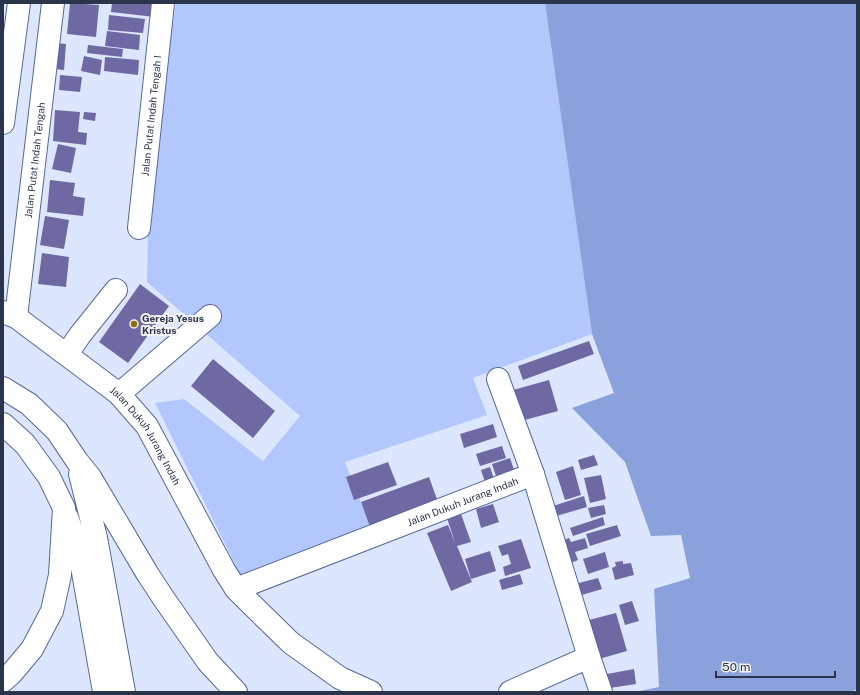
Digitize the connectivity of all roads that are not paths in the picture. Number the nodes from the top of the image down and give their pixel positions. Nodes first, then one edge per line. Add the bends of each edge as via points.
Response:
1 (19, 3) edge
2 (53, 3) edge
3 (163, 3) edge
4 (7, 71) edge
5 (3, 122) edge
6 (139, 228) dead end
7 (116, 290) dead end
8 (9, 314) edge
9 (210, 316) dead end
10 (67, 354) junction
11 (498, 378) dead end
12 (3, 388) edge
13 (119, 394) junction
14 (3, 424) edge
15 (77, 461) junction
16 (533, 474) junction
17 (64, 508) junction
18 (236, 589) junction
19 (589, 656) junction
20 (3, 681) edge
21 (104, 692) edge
22 (124, 692) edge
23 (236, 692) edge
24 (370, 692) edge
25 (510, 692) edge
26 (601, 692) edge

1 - 4 main road
2 - 8 main road, Jalan Putat Indah Tengah
3 - 6 main road, Jalan Putat Indah Tengah I
4 - 5 main road
7 - 10 main road
8 - 10 main road, Jalan Dukuh Jurang Indah
9 - 13 main road
10 - 13 main road, Jalan Dukuh Jurang Indah
11 - 16 main road
12 - 15 main road via 29,404 57,430
13 - 18 main road, Jalan Dukuh Jurang Indah via 147,426
14 - 17 main road via 25,444 49,477
15 - 22 main road via 96,538
15 - 23 main road via 90,477 164,599 208,662
16 - 18 main road, Jalan Dukuh Jurang Indah
16 - 19 main road
17 - 20 main road via 60,575 52,611 32,650
17 - 21 main road via 80,555
18 - 24 main road, Jalan Dukuh Jurang Indah via 291,643 340,678
19 - 25 main road
19 - 26 main road

